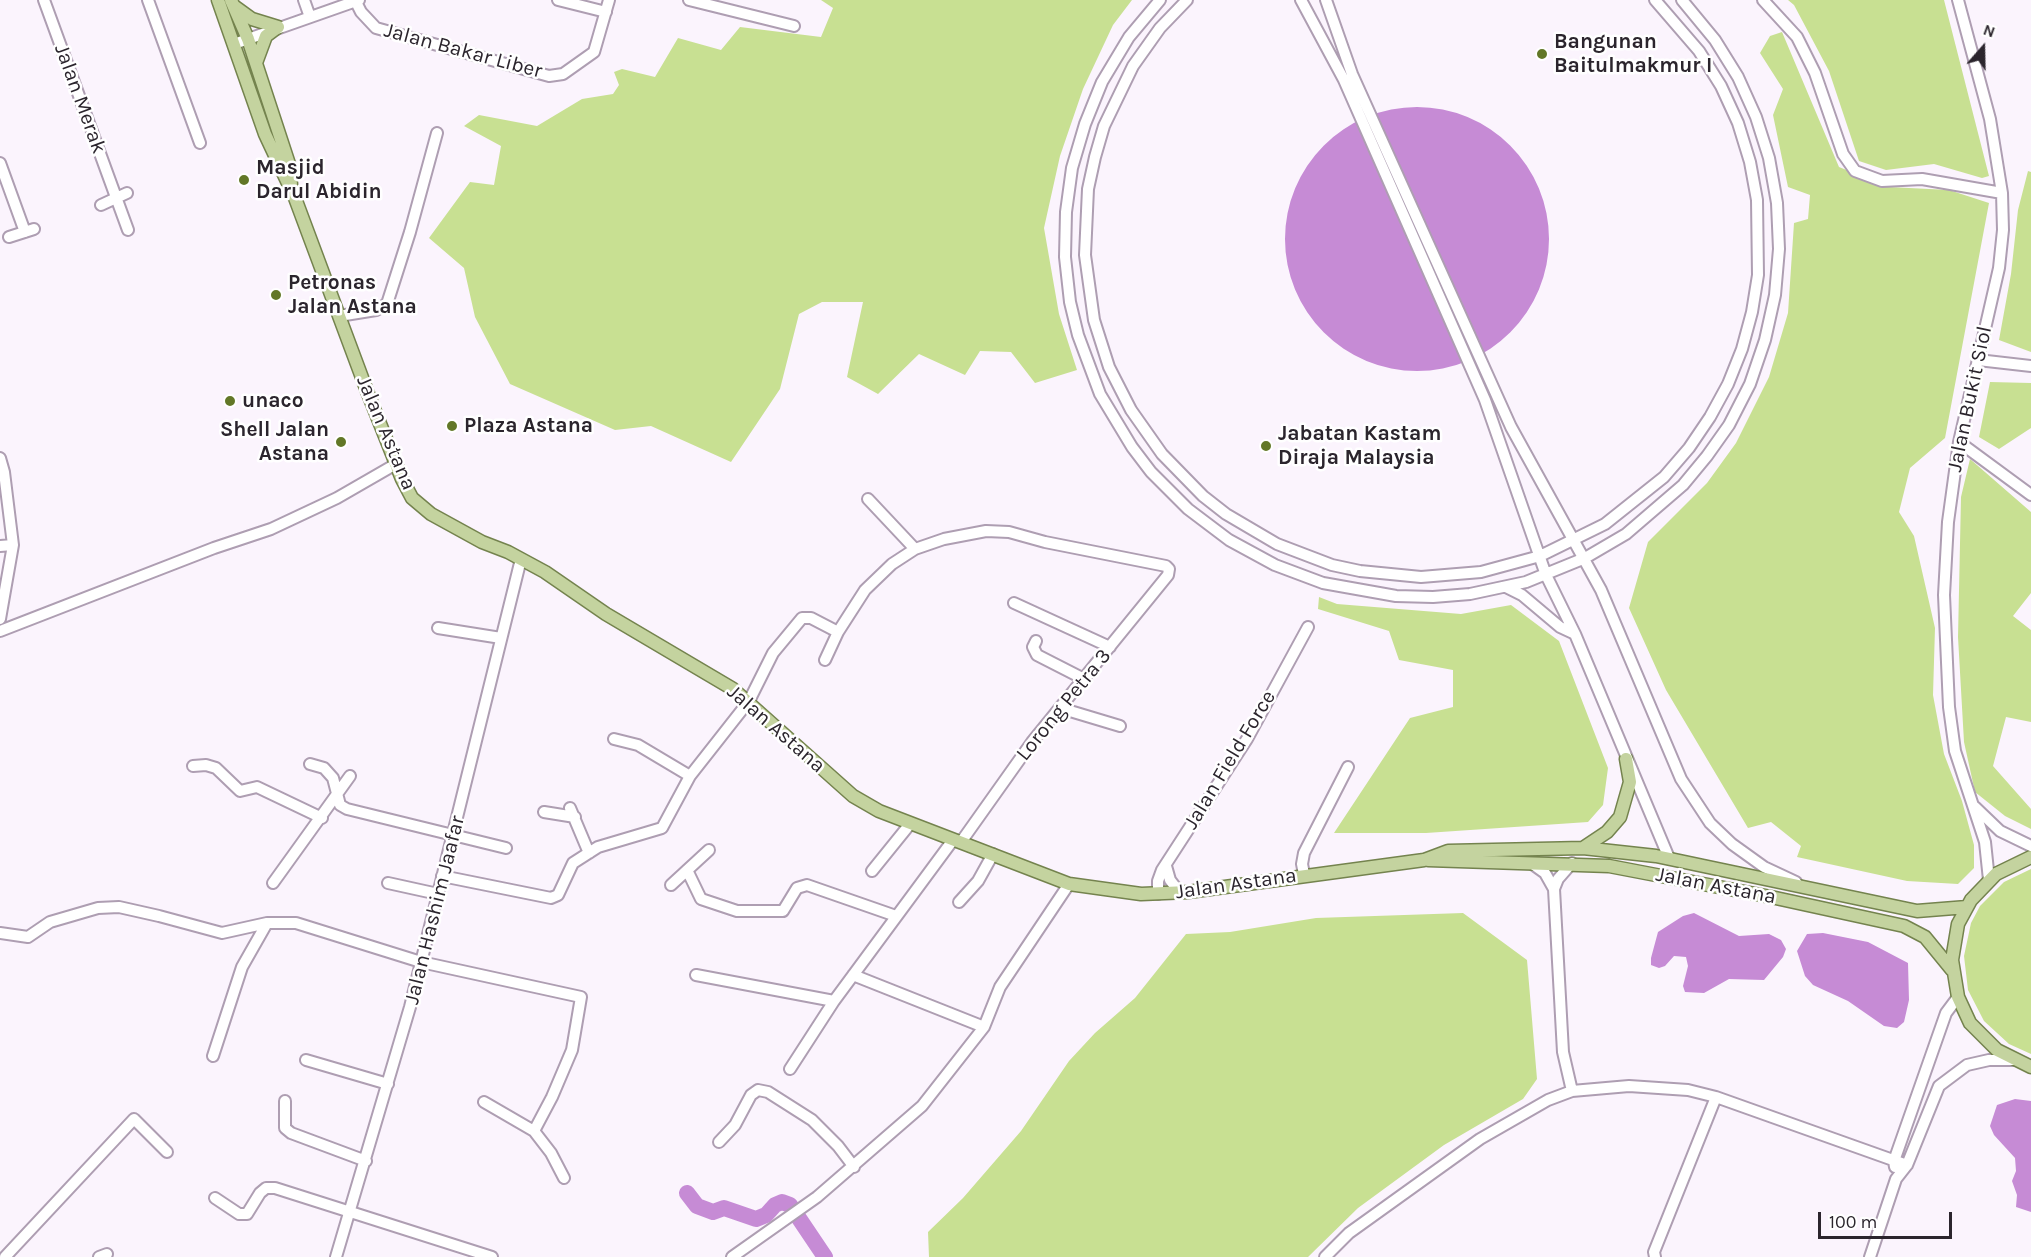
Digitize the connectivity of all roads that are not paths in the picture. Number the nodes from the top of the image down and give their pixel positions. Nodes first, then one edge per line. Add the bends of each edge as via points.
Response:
1 (44, 0) edge
2 (148, 0) edge
3 (218, 0) edge
4 (304, 0) edge
5 (558, 0) edge
6 (609, 0) edge
7 (689, 0) edge
8 (1160, 0) edge
9 (1187, 0) edge
10 (1300, 0) edge
11 (1326, 0) edge
12 (1655, 0) edge
13 (1682, 0) edge
14 (1763, 0) edge
15 (1958, 0) edge
16 (357, 1) edge
17 (232, 3) edge
18 (606, 12) junction
19 (310, 16) junction
20 (794, 26) dead end
21 (278, 27) junction
22 (248, 39) junction
23 (234, 44) junction
24 (256, 63) junction
25 (1348, 77) junction
26 (436, 133) dead end
27 (200, 143) dead end
28 (0, 163) edge
29 (291, 189) junction
30 (127, 193) dead end
31 (2002, 193) junction
32 (116, 199) junction
33 (101, 205) dead end
34 (128, 230) dead end
35 (9, 237) dead end
36 (339, 316) junction
37 (1978, 360) junction
38 (2031, 366) edge
39 (1959, 442) junction
40 (0, 458) edge
41 (396, 464) junction
42 (2, 472) edge
43 (2031, 495) edge
44 (868, 499) dead end
45 (1574, 541) junction
46 (13, 545) junction
47 (0, 546) edge
48 (915, 549) junction
49 (1540, 556) junction
50 (1585, 558) junction
51 (520, 562) junction
52 (1546, 575) junction
53 (3, 586) edge
54 (1506, 587) junction
55 (1014, 603) dead end
56 (0, 619) edge
57 (1308, 627) dead end
58 (438, 628) dead end
59 (0, 631) edge
60 (838, 632) junction
61 (1575, 634) junction
62 (501, 638) junction
63 (1036, 641) dead end
64 (1110, 646) junction
65 (825, 660) dead end
66 (1084, 679) junction
67 (749, 701) junction
68 (1060, 708) junction
69 (1120, 726) dead end
70 (614, 739) dead end
71 (1626, 759) junction
72 (310, 764) dead end
73 (193, 766) dead end
74 (1348, 767) dead end
75 (350, 776) dead end
76 (690, 776) junction
77 (337, 796) junction
78 (1971, 802) junction
79 (544, 812) dead end
80 (322, 818) junction
81 (910, 824) junction
82 (453, 835) junction
83 (957, 841) junction
84 (2031, 846) edge
85 (506, 848) dead end
86 (1583, 848) junction
87 (709, 850) dead end
88 (589, 853) junction
89 (993, 854) junction
90 (2031, 857) edge
91 (1669, 858) junction
92 (1424, 860) junction
93 (1530, 862) junction
94 (1572, 863) junction
95 (1166, 866) junction
96 (687, 870) junction
97 (872, 871) dead end
98 (1304, 874) junction
99 (442, 876) junction
100 (1989, 880) junction
101 (273, 883) dead end
102 (387, 883) dead end
103 (1069, 884) junction
104 (671, 885) dead end
105 (1810, 888) junction
106 (1554, 889) junction
107 (1180, 893) junction
108 (438, 894) junction
109 (1158, 894) junction
110 (1771, 897) junction
111 (959, 902) dead end
112 (1967, 907) junction
113 (896, 916) junction
114 (267, 923) junction
115 (0, 933) edge
116 (421, 962) junction
117 (1952, 970) junction
118 (696, 975) dead end
119 (853, 975) junction
120 (1958, 997) junction
121 (834, 1001) junction
122 (984, 1027) junction
123 (213, 1056) dead end
124 (306, 1060) dead end
125 (2014, 1060) junction
126 (2031, 1067) edge
127 (790, 1069) dead end
128 (388, 1084) junction
129 (1572, 1091) junction
130 (1716, 1097) junction
131 (285, 1101) dead end
132 (484, 1102) dead end
133 (534, 1131) junction
134 (719, 1142) dead end
135 (167, 1152) dead end
136 (366, 1161) junction
137 (1894, 1161) junction
138 (1907, 1165) junction
139 (854, 1167) junction
140 (564, 1178) dead end
141 (1896, 1179) junction
142 (215, 1198) dead end
143 (350, 1211) junction
144 (5, 1257) edge
145 (336, 1257) edge
146 (492, 1257) edge
147 (732, 1257) edge
148 (1325, 1257) edge
149 (1654, 1257) edge
150 (1870, 1257) edge

1 - 32 street, Jalan Merak
2 - 27 street
3 - 23 main road, Jalan Astana
4 - 19 street
5 - 18 street
6 - 18 street, Jalan Bakar Liber
7 - 20 street
8 - 54 street via 1129,37 1102,82 1084,124 1066,212 1065,257 1078,335 1114,421 1151,472 1188,509 1229,540 1275,565 1323,583 1396,596 1433,597
9 - 49 street via 1160,28 1117,95 1101,136 1088,189 1084,255 1088,288 1101,344 1131,410 1162,454 1203,496 1251,530 1304,555 1360,571 1421,577 1481,572
10 - 25 street
11 - 25 street
12 - 45 street via 1699,51 1721,86 1737,123 1757,200 1758,275 1742,349 1728,384 1689,448 1643,496
13 - 50 street via 1715,40 1738,77 1769,158 1777,203 1775,295 1750,384 1707,456 1656,511
14 - 31 street via 1797,37 1815,73 1844,154 1855,171 1882,181 1922,179
15 - 31 street, Jalan Bukit Siol via 1990,119
16 - 18 street, Jalan Bakar Liber via 361,12 376,27 549,76 569,71 594,52
16 - 19 street
17 - 21 main road via 252,19
17 - 22 main road, Jalan Astana
19 - 21 street
21 - 22 street
21 - 24 main road via 266,36
22 - 23 street
22 - 24 main road, Jalan Astana
23 - 29 main road, Jalan Astana via 265,134
24 - 29 main road, Jalan Astana via 290,167
25 - 45 street via 1511,427
25 - 49 street via 1485,400
26 - 36 street via 387,304
28 - 35 street via 29,231
29 - 36 main road, Jalan Astana
30 - 32 street
31 - 37 street, Jalan Bukit Siol via 1999,268
32 - 33 street
32 - 34 street, Jalan Merak
36 - 41 main road, Jalan Astana
37 - 38 street
37 - 39 street, Jalan Bukit Siol
39 - 43 street
39 - 78 street, Jalan Bukit Siol via 1948,522 1944,595 1952,729
40 - 42 street
41 - 51 main road, Jalan Astana via 412,498 421,507
41 - 59 street via 271,529
42 - 46 street
44 - 48 street
45 - 49 street
45 - 50 street
46 - 47 street
46 - 53 street
48 - 60 street via 865,590
48 - 64 street, Lorong Petra 3 via 986,531 1009,532 1166,566 1168,575
49 - 52 street
50 - 52 street
50 - 105 street via 1693,800 1710,823 1747,856
51 - 62 street, Jalan Hashim Jaafar
51 - 67 main road, Jalan Astana via 717,678
52 - 54 street
52 - 61 street
53 - 56 street
54 - 61 street
55 - 64 street
57 - 95 street, Jalan Field Force via 1247,739
58 - 62 street
60 - 65 street
60 - 67 street via 811,618 802,618 773,653
61 - 71 street
62 - 82 street, Jalan Hashim Jaafar
63 - 66 street via 1033,647 1037,655
64 - 66 street, Lorong Petra 3
66 - 68 street, Lorong Petra 3
67 - 76 street
67 - 81 main road, Jalan Astana via 853,796
68 - 69 street
68 - 83 street, Lorong Petra 3
70 - 76 street via 638,745
71 - 86 main road via 1630,782 1620,818
71 - 91 street
72 - 77 street via 324,768 333,778
73 - 80 street via 216,768 240,791 257,787
74 - 98 street via 1304,853
75 - 77 street
76 - 88 street via 662,828
77 - 80 street
77 - 82 street via 340,805 347,809
78 - 84 street via 2000,831
78 - 100 street, Jalan Bukit Siol via 1984,842
79 - 88 street via 572,813
80 - 101 street
81 - 83 main road, Jalan Astana
81 - 97 street
82 - 85 street
82 - 99 street, Jalan Hashim Jaafar
83 - 89 main road, Jalan Astana
83 - 113 street, Lorong Petra 3
86 - 91 main road, Jalan Astana
86 - 92 main road, Jalan Astana via 1449,851
87 - 96 street
88 - 99 street via 573,864 558,895 550,898
89 - 103 main road, Jalan Astana
89 - 111 street via 978,881
90 - 100 main road
91 - 105 main road, Jalan Astana
91 - 110 main road via 1672,866 1688,876
92 - 93 main road, Jalan Astana
92 - 98 main road, Jalan Astana
93 - 94 main road, Jalan Astana
93 - 106 street via 1545,873
94 - 106 street
94 - 110 main road, Jalan Astana via 1637,870
95 - 107 street
95 - 109 street, Jalan Field Force via 1158,881
96 - 104 street
96 - 113 street via 701,899 726,908 783,911 797,888 807,885
98 - 107 main road, Jalan Astana
99 - 108 street, Jalan Hashim Jaafar
100 - 112 main road
102 - 108 street
103 - 109 main road, Jalan Astana
103 - 122 street via 1000,987
105 - 112 main road, Jalan Astana via 1917,911
106 - 129 street via 1563,1052
107 - 109 main road, Jalan Astana
108 - 116 street, Jalan Hashim Jaafar
110 - 117 main road, Jalan Astana via 1904,926 1925,937
112 - 117 main road via 1955,933
113 - 119 street, Lorong Petra 3
114 - 115 street via 222,933 119,907 98,908 50,922 28,937
114 - 116 street via 296,923
114 - 123 street via 242,967
116 - 128 street, Jalan Hashim Jaafar
116 - 133 street via 581,997 572,1050
117 - 120 main road
118 - 121 street
119 - 121 street, Lorong Petra 3
119 - 122 street
120 - 125 main road via 1976,1030
120 - 137 street via 1946,1013
121 - 127 street, Lorong Petra 3
122 - 139 street via 922,1106
124 - 128 street
125 - 126 main road
125 - 138 street via 1967,1065 1939,1086
128 - 136 street, Jalan Hashim Jaafar
129 - 130 street via 1656,1086
129 - 148 street via 1480,1138 1349,1233
130 - 137 street
130 - 149 street
131 - 136 street via 285,1128 291,1133
132 - 133 street
133 - 140 street
134 - 139 street via 758,1090 768,1092 812,1120
135 - 144 street via 134,1119
136 - 143 street, Jalan Hashim Jaafar
137 - 138 street
137 - 141 street
138 - 141 street
139 - 147 street
141 - 150 street
142 - 143 street via 239,1214 247,1214 266,1188 275,1188
143 - 145 street, Jalan Hashim Jaafar
143 - 146 street

